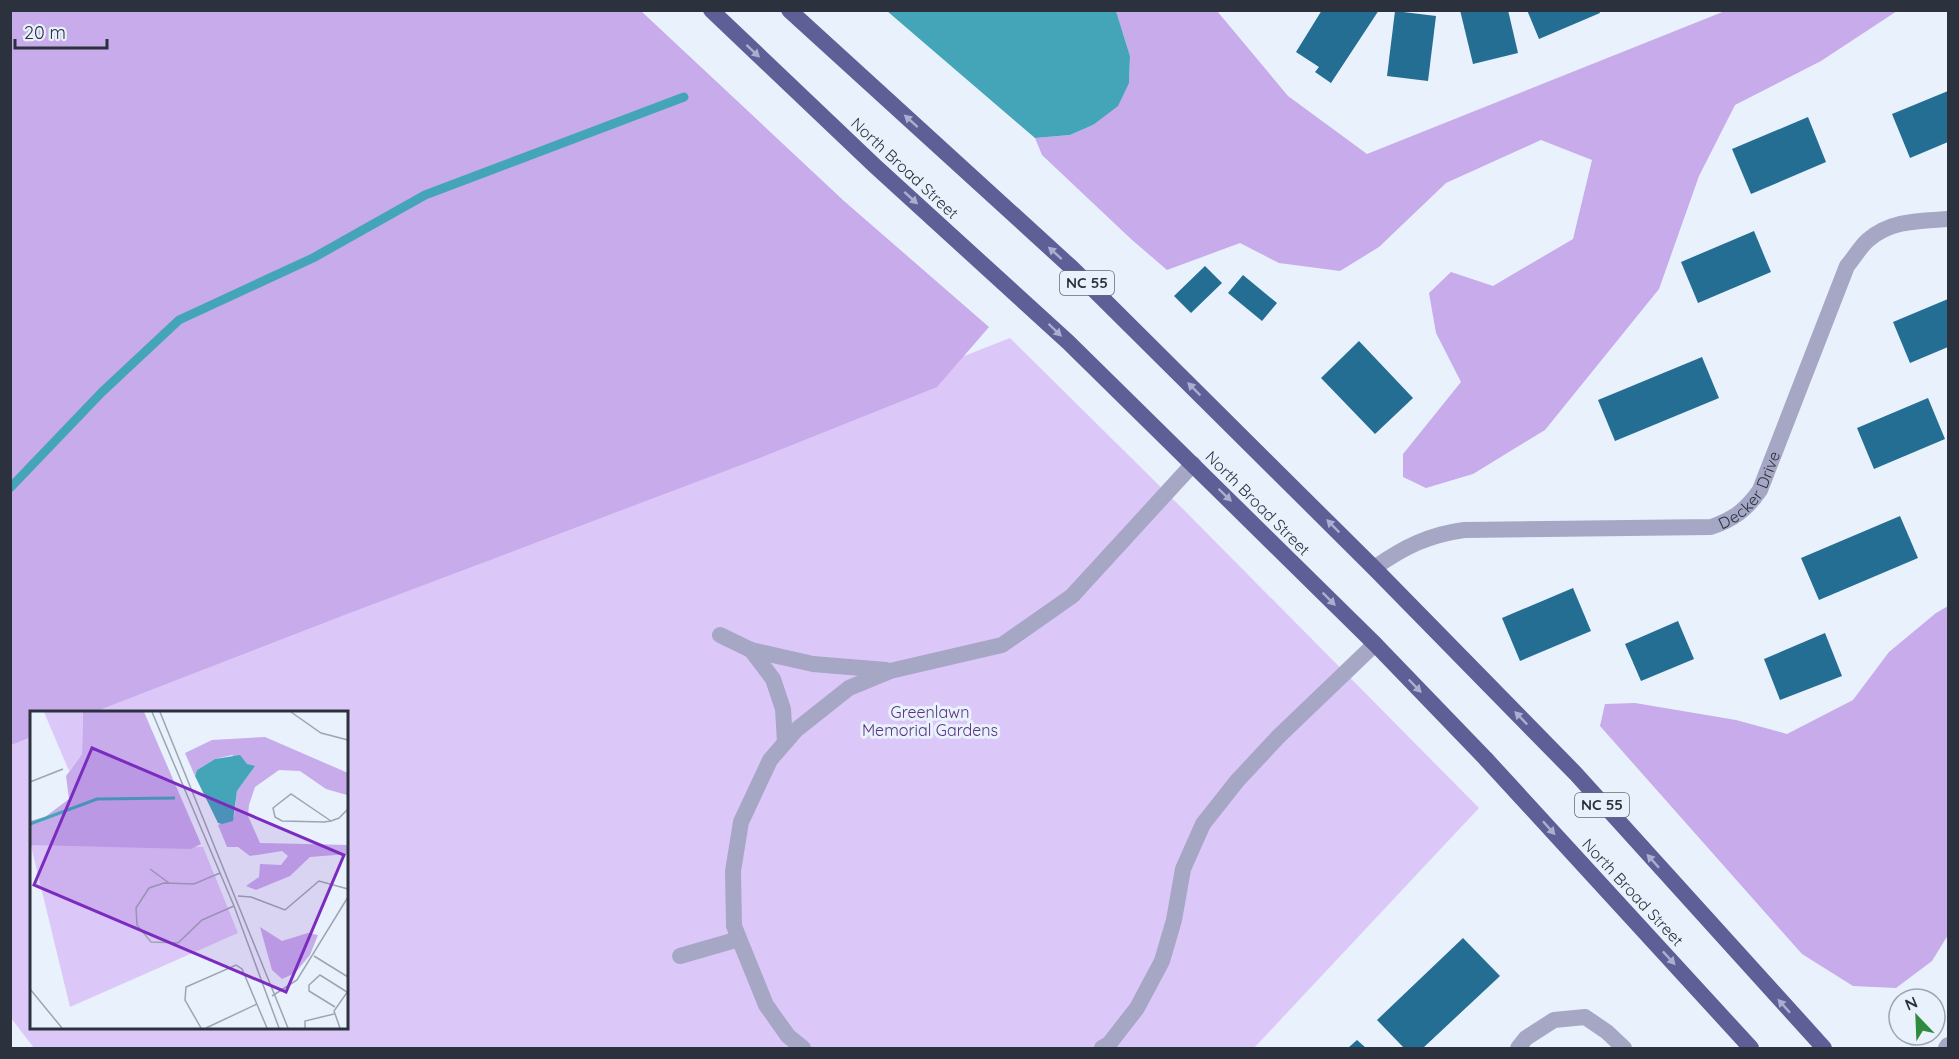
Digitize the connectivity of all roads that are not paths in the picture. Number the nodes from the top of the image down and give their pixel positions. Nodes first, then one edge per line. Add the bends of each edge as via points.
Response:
1 (711, 10) edge
2 (789, 10) edge
3 (1948, 219) edge
4 (1193, 464) junction
5 (1374, 567) junction
6 (720, 635) dead end
7 (1375, 644) junction
8 (751, 650) junction
9 (890, 670) junction
10 (785, 742) junction
11 (739, 939) junction
12 (680, 956) dead end
13 (804, 1048) edge
14 (1102, 1048) edge
15 (1518, 1048) edge
16 (1624, 1048) edge
17 (1751, 1048) edge
18 (1824, 1048) edge

1 -> 4 highway, North Broad Street via 1025,301
5 -> 2 highway, North Broad Street / NC 55 via 1072,268
3 - 5 street, Decker Drive via 1900,223 1881,231 1866,241 1847,266 1760,490 1751,504 1725,522 1711,528 1464,530 1421,540
4 -> 7 highway, North Broad Street
4 - 9 street via 1072,596 1002,645
18 -> 5 highway, North Broad Street / NC 55 via 1576,774
6 - 8 street
7 - 14 street via 1278,737 1203,824 1183,869 1162,961 1137,1008
7 -> 17 highway, North Broad Street
8 - 9 street via 813,664
8 - 10 street via 772,679 780,699
9 - 10 street via 849,688
10 - 11 street via 770,760 741,822 733,871 734,926
11 - 12 street
11 - 13 street via 766,1005 789,1036
15 - 16 street via 1554,1020 1585,1017

